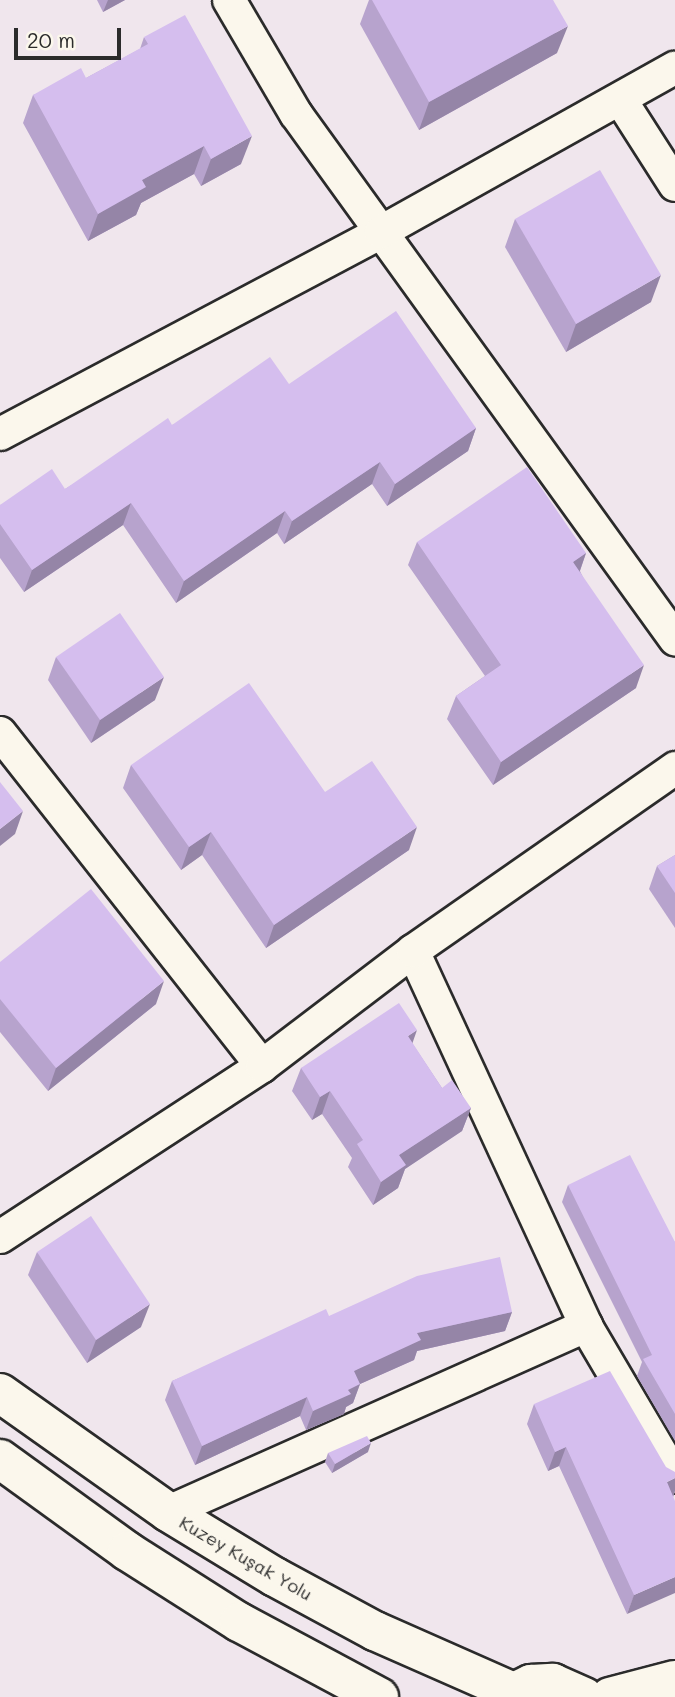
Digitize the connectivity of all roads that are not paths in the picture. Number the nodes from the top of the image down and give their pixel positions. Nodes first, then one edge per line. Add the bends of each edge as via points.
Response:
1 (229, 0) edge
2 (675, 68) edge
3 (620, 99) junction
4 (675, 185) edge
5 (381, 232) junction
6 (0, 434) edge
7 (675, 639) edge
8 (0, 733) edge
9 (675, 768) edge
10 (413, 951) junction
11 (262, 1066) junction
12 (0, 1237) edge
13 (586, 1326) junction
14 (0, 1393) edge
15 (0, 1459) edge
16 (675, 1477) edge
17 (168, 1512) junction
18 (310, 1661) junction
19 (675, 1680) edge
20 (508, 1694) edge
21 (328, 1697) edge
22 (379, 1697) edge
23 (584, 1697) edge
24 (610, 1697) edge

1 - 5 street via 296,114
2 - 3 street
3 - 4 street
3 - 5 street
5 - 6 street
5 - 7 street
8 - 11 street
9 - 10 street
10 - 11 street
10 - 13 street
11 - 12 street
13 - 16 street
13 - 17 street
14 - 17 main road, Kuzey Kuşak Yolu
15 - 18 main road via 127,1551
17 - 20 main road, Kuzey Kuşak Yolu via 375,1631
18 - 21 main road
18 - 22 main road
19 - 24 main road
20 - 23 main road via 553,1683

